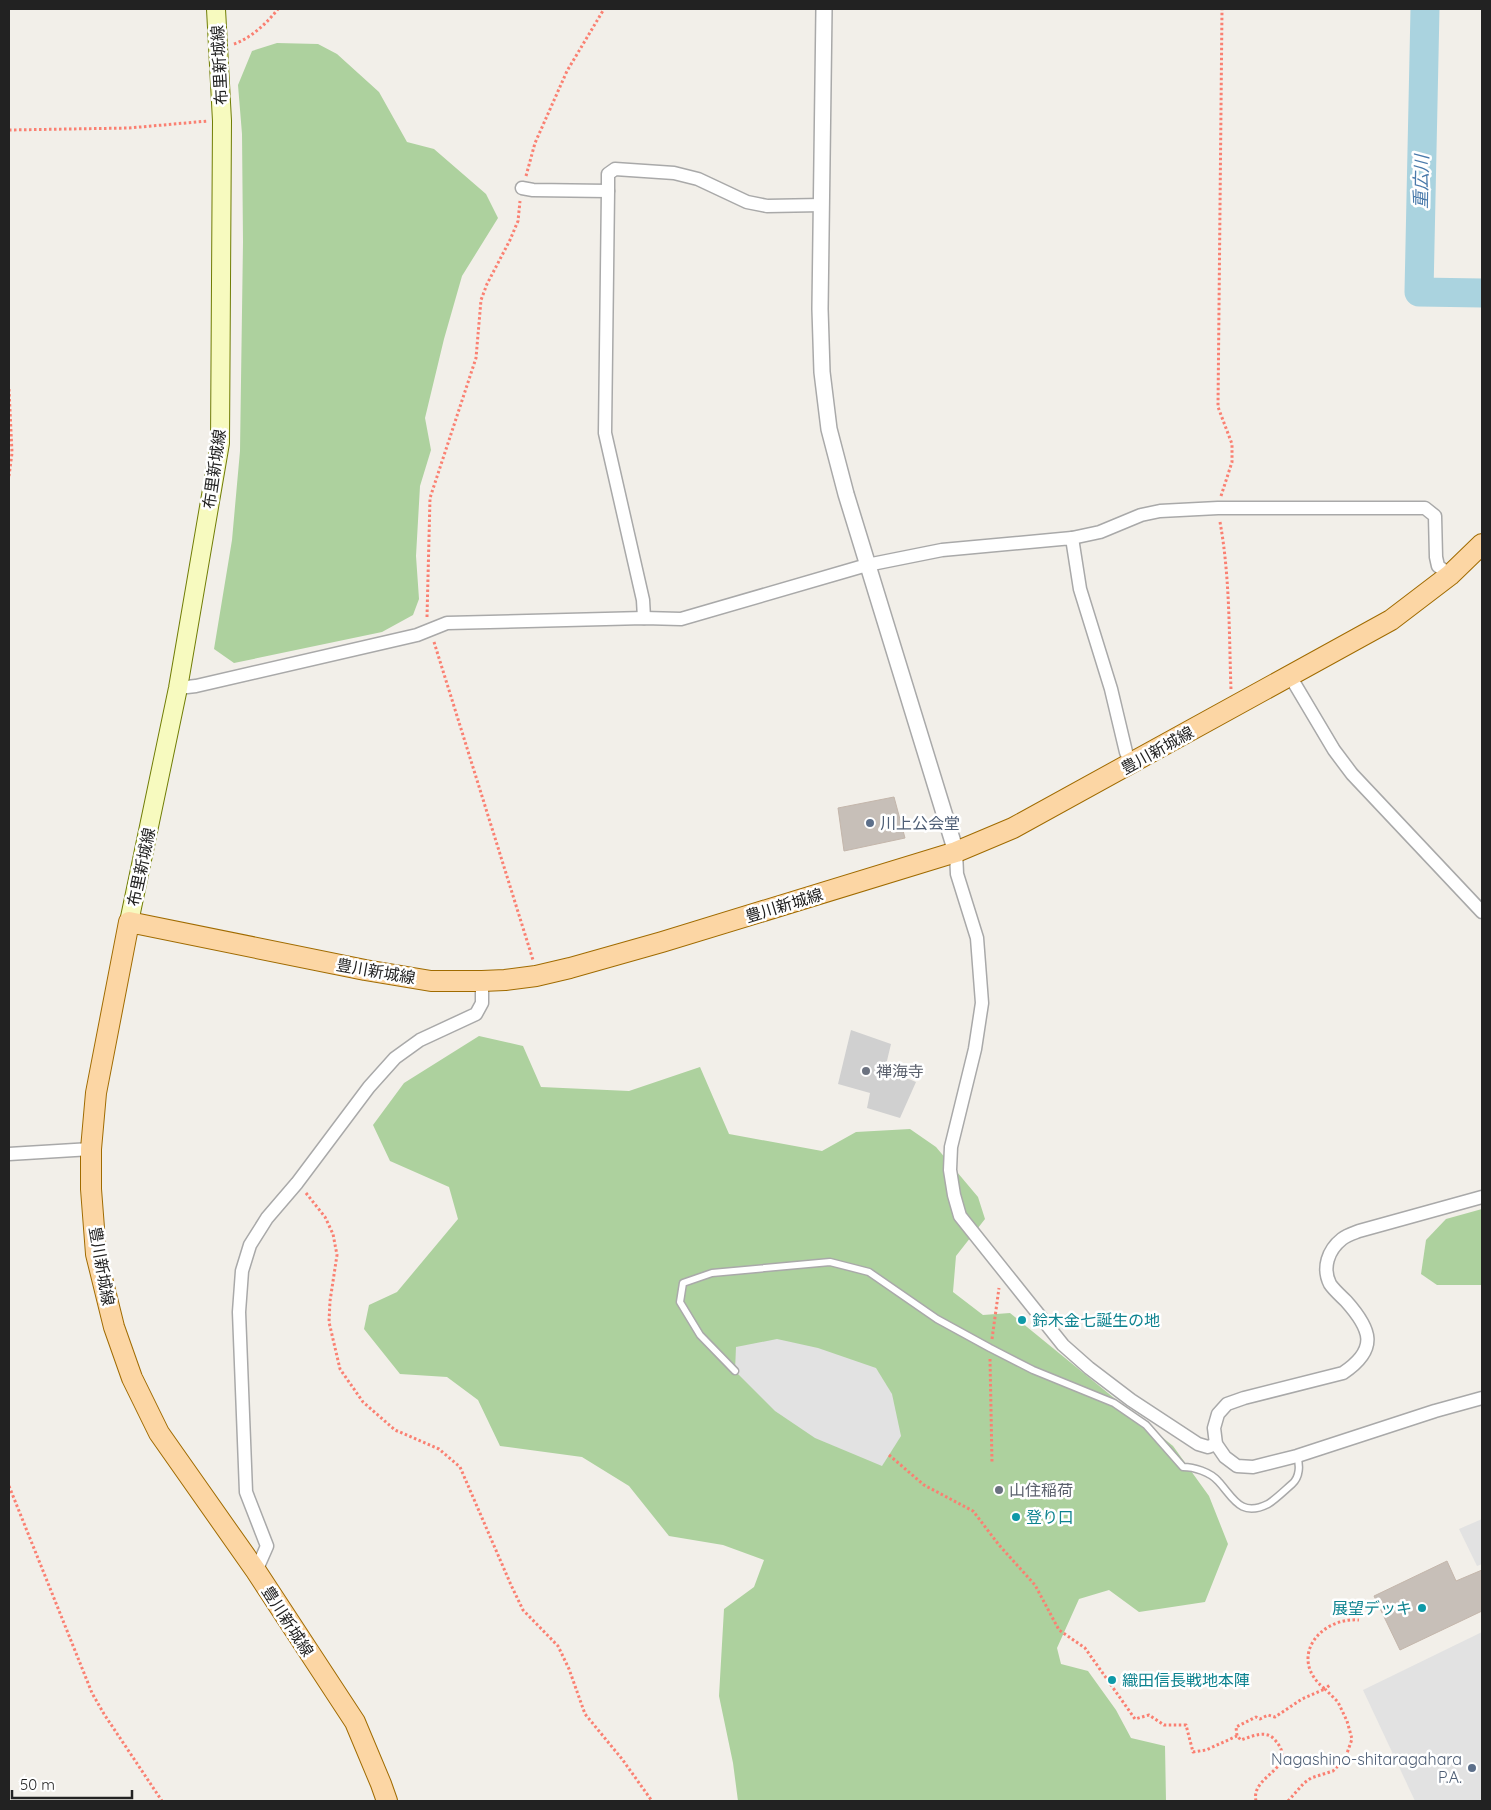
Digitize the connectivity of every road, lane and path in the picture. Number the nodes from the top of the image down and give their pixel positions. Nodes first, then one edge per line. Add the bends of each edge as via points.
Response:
1 (216, 9) edge
2 (278, 9) edge
3 (604, 9) edge
4 (824, 9) edge
5 (1222, 9) edge
6 (218, 50) junction
7 (222, 120) junction
8 (9, 130) edge
9 (522, 188) junction
10 (608, 191) junction
11 (822, 205) junction
12 (9, 389) edge
13 (9, 476) edge
14 (1218, 508) junction
15 (1072, 538) junction
16 (1482, 544) edge
17 (867, 565) junction
18 (1450, 575) junction
19 (644, 618) junction
20 (430, 629) junction
21 (1290, 676) junction
22 (178, 688) junction
23 (1232, 707) junction
24 (1131, 764) junction
25 (956, 852) junction
26 (1482, 912) edge
27 (129, 922) junction
28 (536, 976) junction
29 (482, 981) junction
30 (91, 1149) junction
31 (9, 1154) edge
32 (297, 1183) junction
33 (1482, 1197) edge
34 (1002, 1268) junction
35 (990, 1348) junction
36 (735, 1372) dead end
37 (1482, 1398) edge
38 (1216, 1444) junction
39 (889, 1455) dead end
40 (1297, 1456) junction
41 (992, 1463) dead end
42 (9, 1486) edge
43 (256, 1572) junction
44 (1359, 1620) dead end
45 (1331, 1684) dead end
46 (1325, 1689) junction
47 (1237, 1736) junction
48 (162, 1801) edge
49 (387, 1801) edge
50 (652, 1801) edge
51 (1256, 1801) edge
52 (1288, 1801) edge

1 - 6 main road, 布里新城線
2 - 6 path via 244,41
3 - 9 path via 567,72 535,143
4 - 11 street
5 - 14 path via 1218,407 1232,444 1232,462
6 - 7 main road, 布里新城線
7 - 8 path via 129,128
7 - 22 main road, 布里新城線 via 220,443
9 - 10 street
9 - 20 path via 518,221 482,300 476,358 430,498 426,617
10 - 11 street via 608,174 615,169 674,173 698,179 747,202 767,206
10 - 19 street via 605,433 643,600
11 - 17 street via 820,309 822,372 829,429
12 - 13 path via 12,453
14 - 15 street via 1160,510 1100,532
14 - 18 street via 1425,508 1435,516 1438,566
14 - 23 path via 1224,544
15 - 17 street via 942,550
15 - 24 street via 1080,589
16 - 18 main road, 豊川新城線
17 - 19 street via 682,619
17 - 25 street
18 - 21 main road, 豊川新城線 via 1391,620
19 - 20 street via 447,623
20 - 22 street via 417,635
20 - 28 path
21 - 23 main road, 豊川新城線
21 - 26 street via 1352,774
22 - 27 main road, 布里新城線
23 - 24 main road, 豊川新城線
24 - 25 main road, 豊川新城線 via 1013,828
25 - 28 main road, 豊川新城線 via 662,942
25 - 34 street via 957,874 977,938 982,1003 975,1049 951,1147 950,1170 960,1216
27 - 29 main road, 豊川新城線 via 365,970 431,981
27 - 30 main road, 豊川新城線 via 96,1093
28 - 29 main road, 豊川新城線
29 - 32 street via 482,1003 476,1014 420,1040 395,1058
30 - 31 street
30 - 43 main road, 豊川新城線 via 90,1189 96,1254 114,1327 132,1378 159,1432
32 - 43 street via 266,1218 250,1245 242,1271 239,1312 246,1492 266,1546
32 - 50 path via 325,1217 333,1234 337,1255 329,1322 340,1370 363,1402 395,1430 439,1449 460,1467 523,1610 558,1646 585,1714
33 - 38 street via 1359,1231 1342,1239 1326,1261 1326,1272 1331,1284 1365,1325 1368,1340 1364,1355 1343,1374 1228,1404 1218,1414 1214,1428
34 - 35 path
34 - 38 street via 1063,1345 1089,1368 1198,1444 1208,1447
35 - 36 lane via 937,1319 869,1272 830,1262 712,1273 683,1283 680,1302 700,1335
35 - 40 lane via 1033,1370 1114,1403 1146,1425 1183,1467 1194,1467 1216,1479 1243,1507 1256,1508 1268,1504 1295,1482 1300,1466
35 - 41 path
37 - 40 street
38 - 40 street via 1224,1457 1237,1466 1253,1467
39 - 47 path via 924,1485 973,1511 1034,1585 1059,1630 1085,1648 1135,1719 1149,1715 1164,1725 1186,1725 1194,1752
42 - 48 path via 92,1693
43 - 49 main road, 豊川新城線 via 355,1722
44 - 46 path via 1348,1619 1336,1624 1322,1631 1312,1642 1307,1655 1308,1668 1315,1681
45 - 46 path
46 - 47 path via 1302,1699 1275,1717 1256,1717 1236,1727
46 - 52 path via 1338,1702 1352,1740 1344,1759 1333,1771 1311,1778
47 - 51 path via 1242,1740 1258,1734 1271,1736 1279,1744 1282,1754 1279,1767 1262,1781

